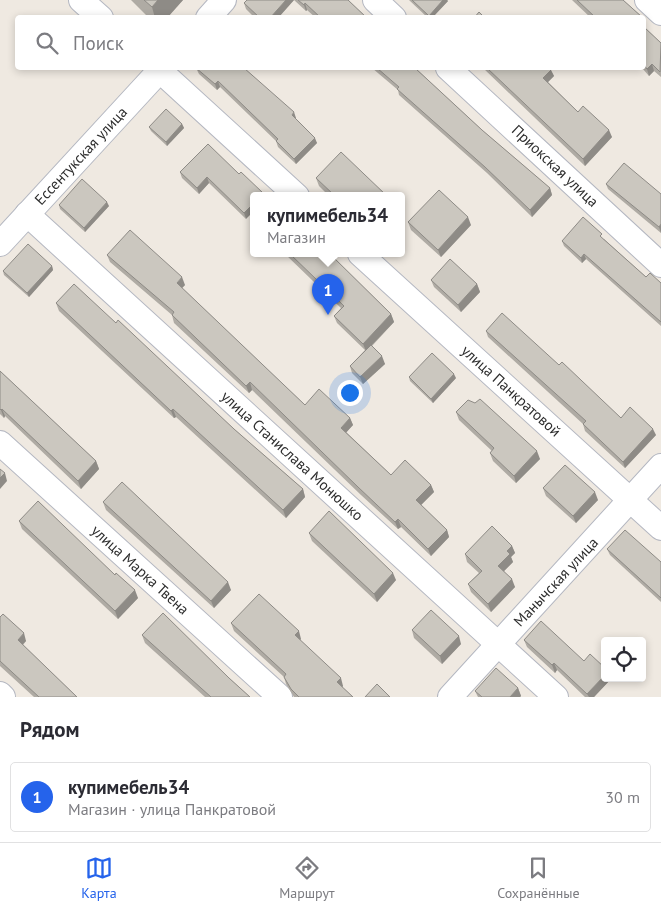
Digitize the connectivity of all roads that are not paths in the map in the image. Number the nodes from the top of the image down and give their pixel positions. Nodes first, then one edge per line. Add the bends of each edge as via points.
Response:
1 (224, 0) edge
2 (375, 0) edge
3 (647, 0) edge
4 (661, 13) edge
5 (211, 15) edge
6 (391, 15) edge
7 (157, 70) edge
8 (161, 70) edge
9 (450, 70) edge
10 (294, 192) edge
11 (27, 214) junction
12 (0, 244) edge
13 (363, 257) edge
14 (661, 265) edge
15 (0, 443) edge
16 (661, 466) edge
17 (630, 500) junction
18 (661, 528) edge
19 (498, 644) junction
20 (0, 694) edge
21 (3, 697) edge
22 (280, 697) edge
23 (450, 697) edge
24 (556, 697) edge

1 - 5 street
2 - 6 street
3 - 4 street
7 - 11 street, Ессентукская улица
8 - 10 street
9 - 14 street, Приокская улица
11 - 12 street, Ессентукская улица
11 - 19 street, улица Станислава Монюшко
13 - 17 street, улица Панкратовой
15 - 22 street, улица Марка Твена
16 - 17 street, Манычская улица
17 - 18 street, улица Панкратовой
17 - 19 street, Манычская улица
19 - 23 street, Манычская улица
19 - 24 street, улица Станислава Монюшко
20 - 21 street

